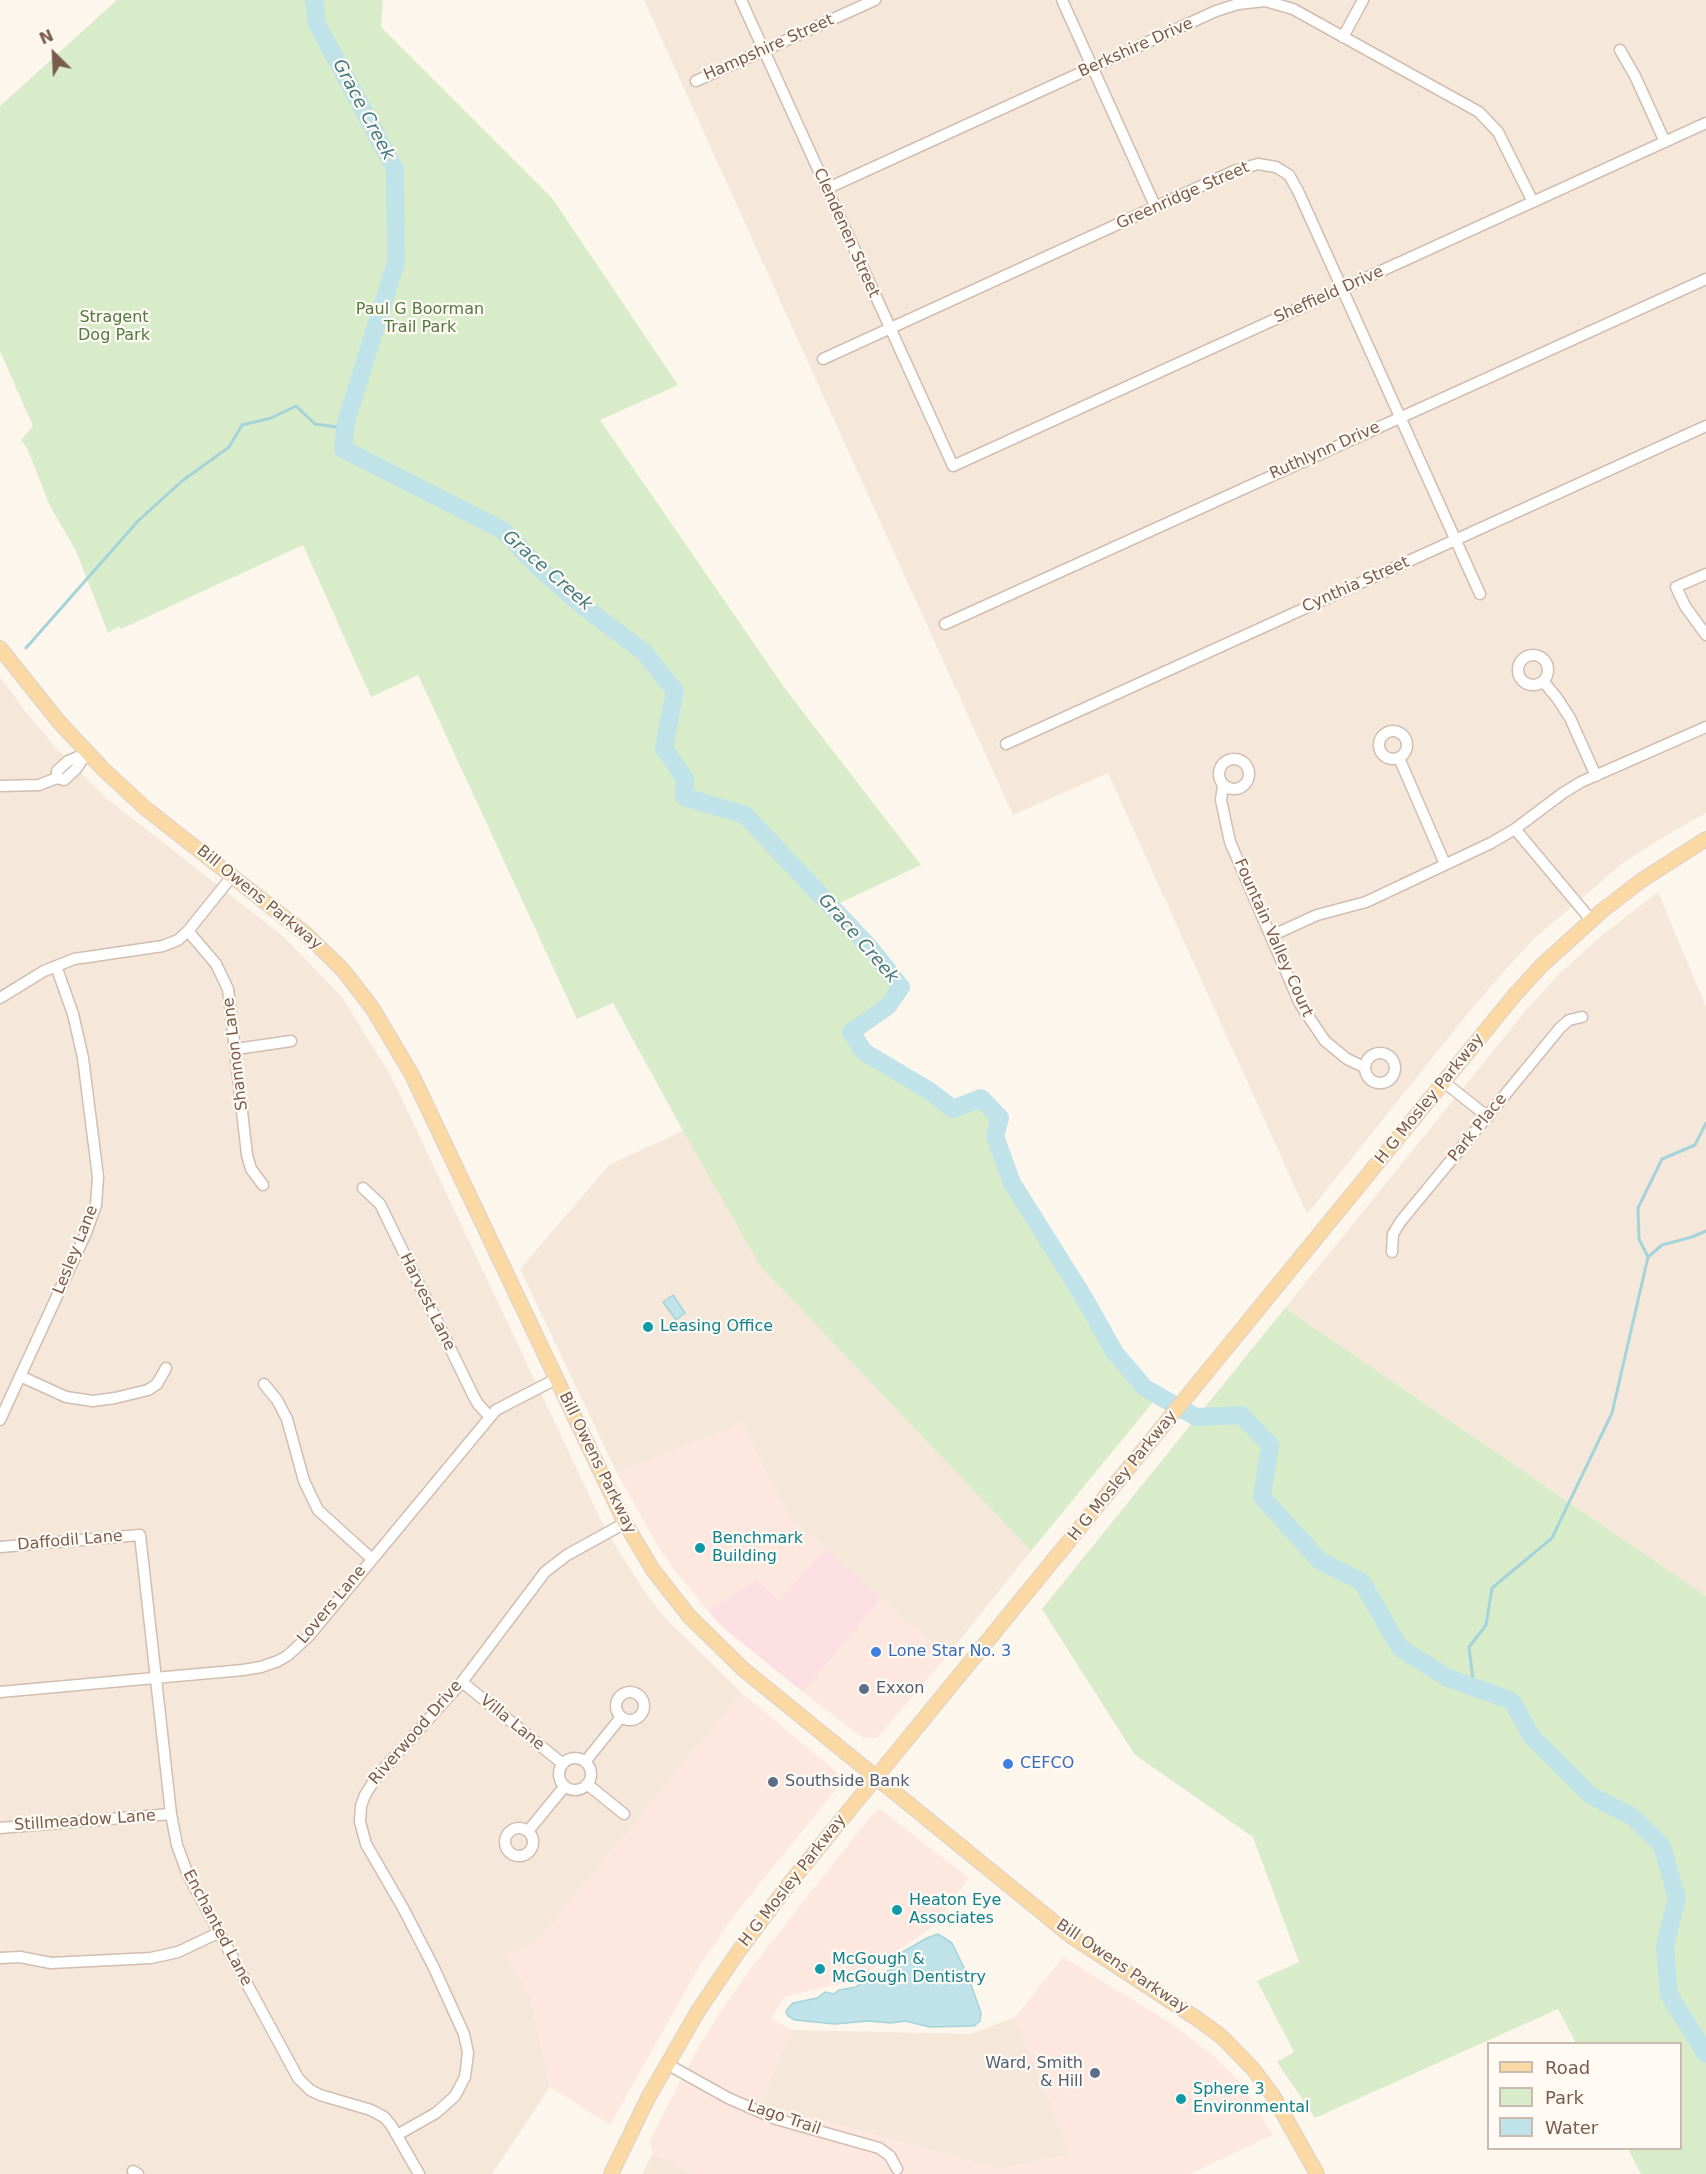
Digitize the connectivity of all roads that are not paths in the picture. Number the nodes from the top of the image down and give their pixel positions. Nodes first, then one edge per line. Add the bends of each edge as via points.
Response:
1 (741, 0) edge
2 (875, 0) edge
3 (1062, 0) edge
4 (1363, 0) edge
5 (1343, 37) junction
6 (1620, 50) dead end
7 (764, 51) junction
8 (1093, 68) junction
9 (696, 81) dead end
10 (1706, 123) edge
11 (1665, 142) junction
12 (826, 189) junction
13 (1533, 202) junction
14 (1156, 208) junction
15 (1706, 279) edge
16 (1343, 289) junction
17 (889, 329) junction
18 (822, 359) dead end
19 (1401, 417) junction
20 (1706, 426) edge
21 (952, 466) joint
22 (1456, 540) junction
23 (1706, 574) edge
24 (1480, 594) dead end
25 (945, 624) dead end
26 (1706, 635) edge
27 (0, 648) edge
28 (1543, 681) dead end
29 (1706, 728) edge
30 (1006, 744) dead end
31 (87, 753) junction
32 (1399, 758) dead end
33 (1596, 776) junction
34 (1223, 785) dead end
35 (0, 786) edge
36 (1515, 829) junction
37 (1706, 839) edge
38 (1445, 864) junction
39 (233, 875) junction
40 (1591, 920) junction
41 (188, 932) junction
42 (1271, 936) junction
43 (56, 966) junction
44 (0, 999) edge
45 (1582, 1017) dead end
46 (291, 1041) dead end
47 (236, 1049) junction
48 (1364, 1067) dead end
49 (1444, 1082) junction
50 (1488, 1117) junction
51 (262, 1185) dead end
52 (363, 1188) dead end
53 (1392, 1252) dead end
54 (166, 1368) dead end
55 (20, 1376) junction
56 (556, 1379) junction
57 (264, 1384) dead end
58 (490, 1417) junction
59 (0, 1420) edge
60 (625, 1523) junction
61 (140, 1535) joint
62 (0, 1547) edge
63 (372, 1559) junction
64 (156, 1678) junction
65 (462, 1682) junction
66 (0, 1692) edge
67 (621, 1717) dead end
68 (585, 1762) junction
69 (562, 1764) junction
70 (876, 1778) junction
71 (587, 1784) junction
72 (565, 1786) junction
73 (171, 1814) junction
74 (624, 1814) dead end
75 (0, 1828) edge
76 (528, 1831) dead end
77 (218, 1933) junction
78 (0, 1958) edge
79 (668, 2064) junction
80 (397, 2135) junction
81 (897, 2169) dead end
82 (419, 2174) edge
83 (611, 2174) edge
84 (1317, 2174) edge

1 - 7 street, Clendenen Street
2 - 7 street, Hampshire Street
3 - 8 street
4 - 5 street
5 - 8 street, Berkshire Drive via 1293,9 1259,1 1216,12
5 - 13 street, Berkshire Drive via 1484,116 1498,132
6 - 11 street
7 - 9 street, Hampshire Street
7 - 12 street, Clendenen Street
8 - 12 street, Berkshire Drive
8 - 14 street
10 - 11 street, Sheffield Drive
11 - 13 street, Sheffield Drive
12 - 17 street, Clendenen Street
13 - 16 street, Sheffield Drive
14 - 16 street, Greenridge Street via 1244,168 1258,164 1276,166 1294,182
14 - 17 street, Greenridge Street
15 - 19 street, Ruthlynn Drive
16 - 19 street, Greenridge Street
16 - 21 street, Sheffield Drive
17 - 18 street, Greenridge Street
17 - 21 street, Clendenen Street
19 - 22 street, Greenridge Street
19 - 25 street, Ruthlynn Drive
20 - 22 street, Cynthia Street
22 - 24 street, Greenridge Street
22 - 30 street, Cynthia Street
23 - 26 street via 1676,587 1686,609
27 - 31 main road, Bill Owens Parkway
28 - 33 street via 1576,728
29 - 33 street
31 - 35 street via 68,761 57,771 57,778 39,785
31 - 39 main road, Bill Owens Parkway via 145,808
32 - 38 street
33 - 36 street via 1563,793
34 - 42 street, Fountain Valley Court via 1221,800 1230,842
36 - 38 street
36 - 40 street
37 - 40 main road, H G Mosley Parkway via 1624,893
38 - 42 street via 1366,902 1317,915
39 - 41 street
39 - 56 main road, Bill Owens Parkway via 335,961 380,1019 412,1075
40 - 49 main road, H G Mosley Parkway via 1527,982
41 - 43 street via 163,946 83,957
41 - 47 street, Shannon Lane via 211,956 226,982
42 - 48 street, Fountain Valley Court via 1300,1004 1316,1030 1347,1059
43 - 44 street
43 - 55 street, Lesley Lane via 71,1006 83,1058 97,1192 89,1225
45 - 50 street, Park Place via 1563,1024
46 - 47 street
47 - 51 street, Shannon Lane via 249,1162
49 - 50 street
49 - 70 main road, H G Mosley Parkway
50 - 53 street, Park Place via 1398,1226 1393,1234
52 - 58 street, Harvest Lane via 380,1204 473,1395
54 - 55 street via 157,1384 148,1389 93,1401 66,1397
55 - 59 street, Lesley Lane
56 - 58 street, Lovers Lane via 503,1405
56 - 60 main road, Bill Owens Parkway
57 - 63 street via 287,1419 304,1481 318,1510
58 - 63 street, Lovers Lane
60 - 65 street, Riverwood Drive via 550,1567
60 - 70 main road, Bill Owens Parkway via 660,1580 708,1636
61 - 62 street, Daffodil Lane
61 - 64 street, Enchanted Lane
63 - 64 street, Lovers Lane via 308,1637 278,1661 243,1670
64 - 66 street, Lovers Lane
64 - 73 street, Enchanted Lane
65 - 69 street, Villa Lane
65 - 80 street, Riverwood Drive via 377,1776 361,1806 360,1822 366,1844 434,1968 464,2034 468,2053 465,2077 455,2096 436,2113
67 - 68 street
68 - 69 street via 576,1758
68 - 71 street via 590,1770
69 - 72 street via 559,1773
70 - 79 main road, H G Mosley Parkway via 752,1932
70 - 84 main road, Bill Owens Parkway via 1071,1936 1222,2037 1270,2092
71 - 72 street via 574,1790
71 - 74 street
72 - 76 street
73 - 75 street, Stillmeadow Lane
73 - 77 street, Enchanted Lane via 184,1866
77 - 78 street via 178,1952 151,1958 51,1963
77 - 80 street, Enchanted Lane via 298,2078 320,2095 379,2114
79 - 81 street, Lago Trail via 728,2098 776,2119 879,2148 890,2156
79 - 83 main road, H G Mosley Parkway
80 - 82 street, Enchanted Lane

